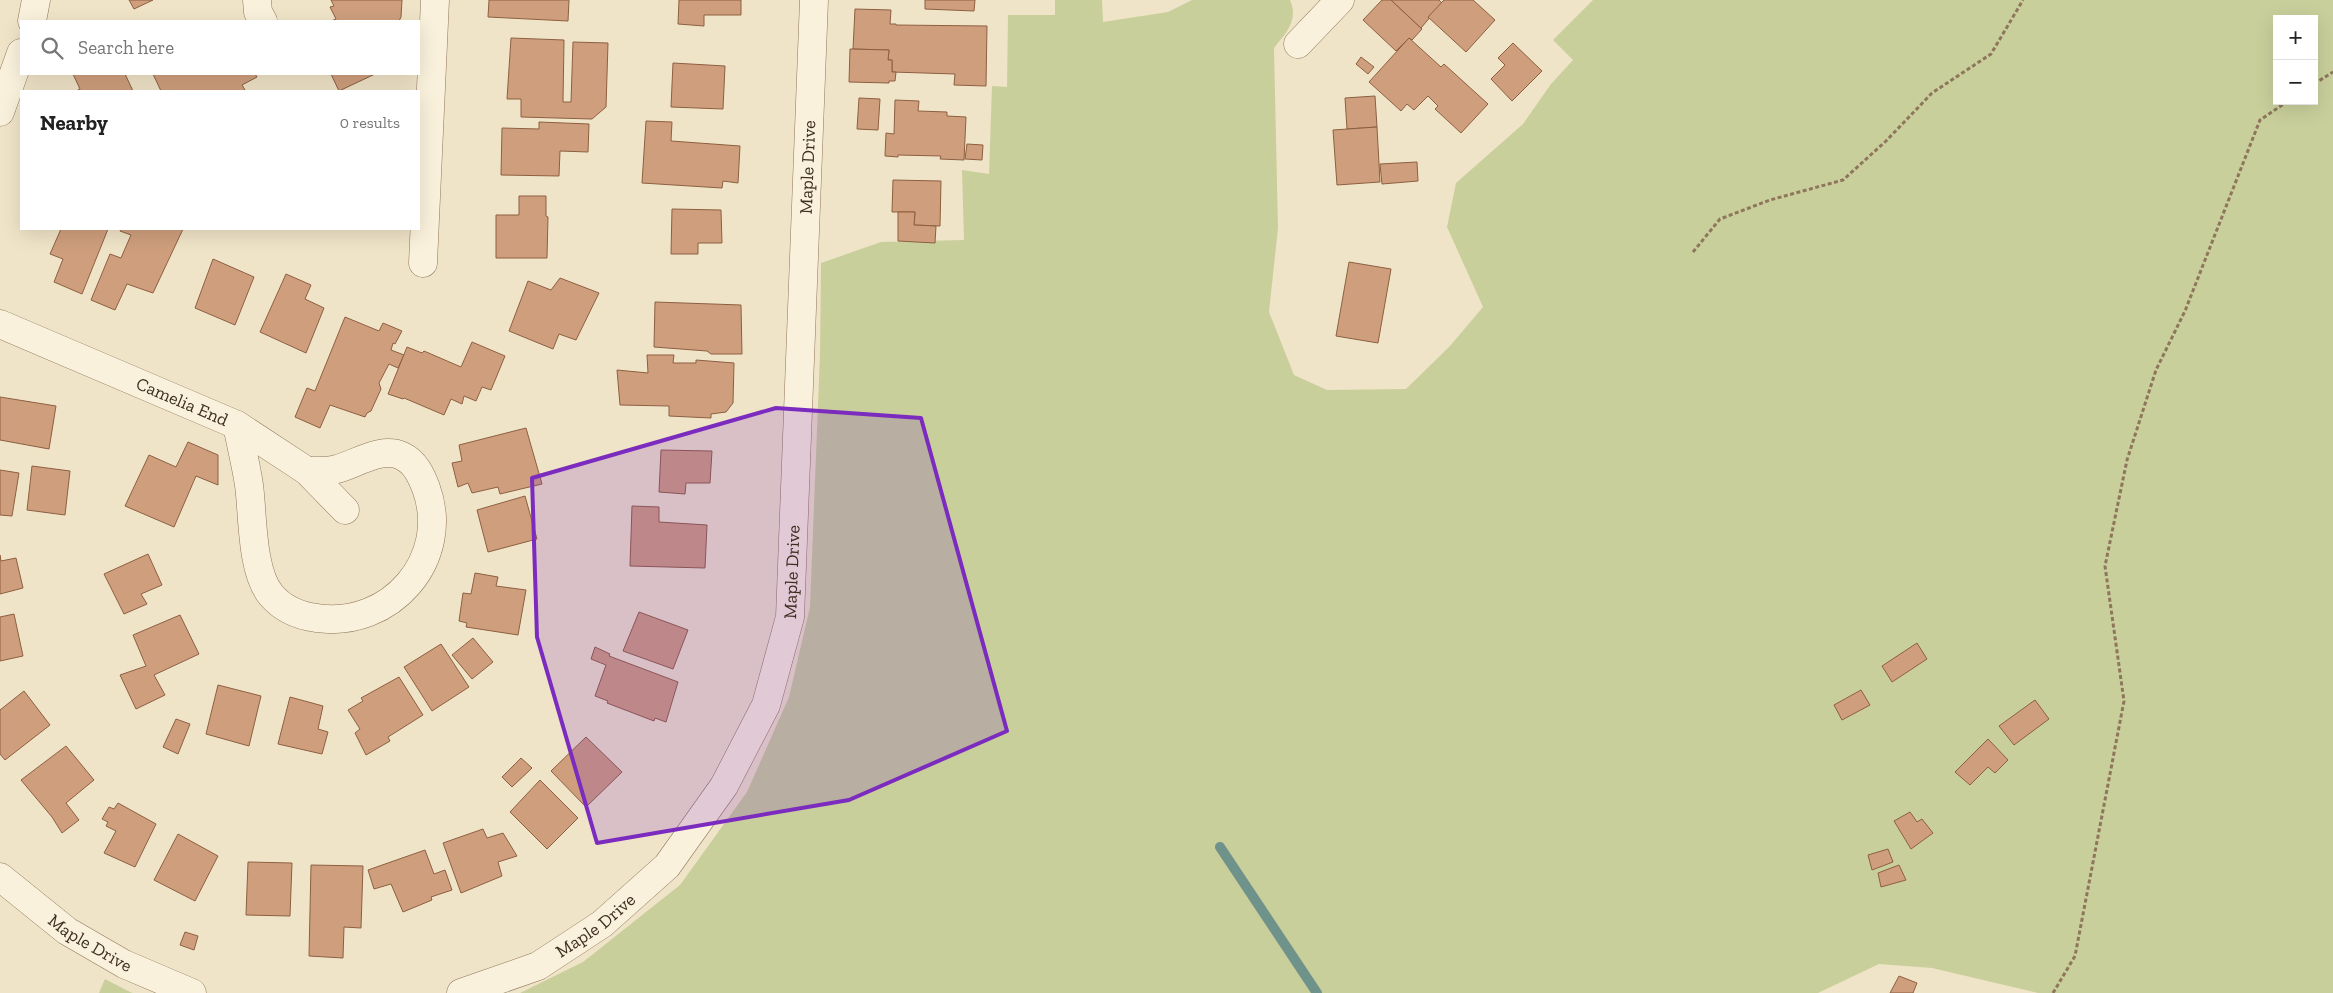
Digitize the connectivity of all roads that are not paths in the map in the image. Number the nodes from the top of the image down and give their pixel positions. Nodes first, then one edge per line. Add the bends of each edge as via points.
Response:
1 (36, 0) edge
2 (257, 0) edge
3 (435, 0) edge
4 (814, 0) edge
5 (1340, 0) edge
6 (32, 20) edge
7 (262, 20) edge
8 (1298, 44) dead end
9 (20, 56) edge
10 (0, 112) edge
11 (423, 264) dead end
12 (0, 324) edge
13 (237, 425) junction
14 (307, 471) junction
15 (345, 510) dead end
16 (0, 877) edge
17 (192, 993) edge
18 (461, 993) edge

1 - 6 street
2 - 7 street
3 - 11 street
4 - 18 street, Maple Drive via 790,617 766,705 724,786 666,866 602,924 538,966
5 - 8 street
9 - 10 street
12 - 13 street, Camelia End
13 - 14 street, Camelia End
13 - 14 street via 249,484 253,540 263,578 271,594 292,612 331,620 356,617 388,604 408,584 422,564 429,546 433,522 431,500 422,477 413,463 392,453 376,454 335,470
14 - 15 street, Camelia End
16 - 17 street, Maple Drive via 67,931 124,964

